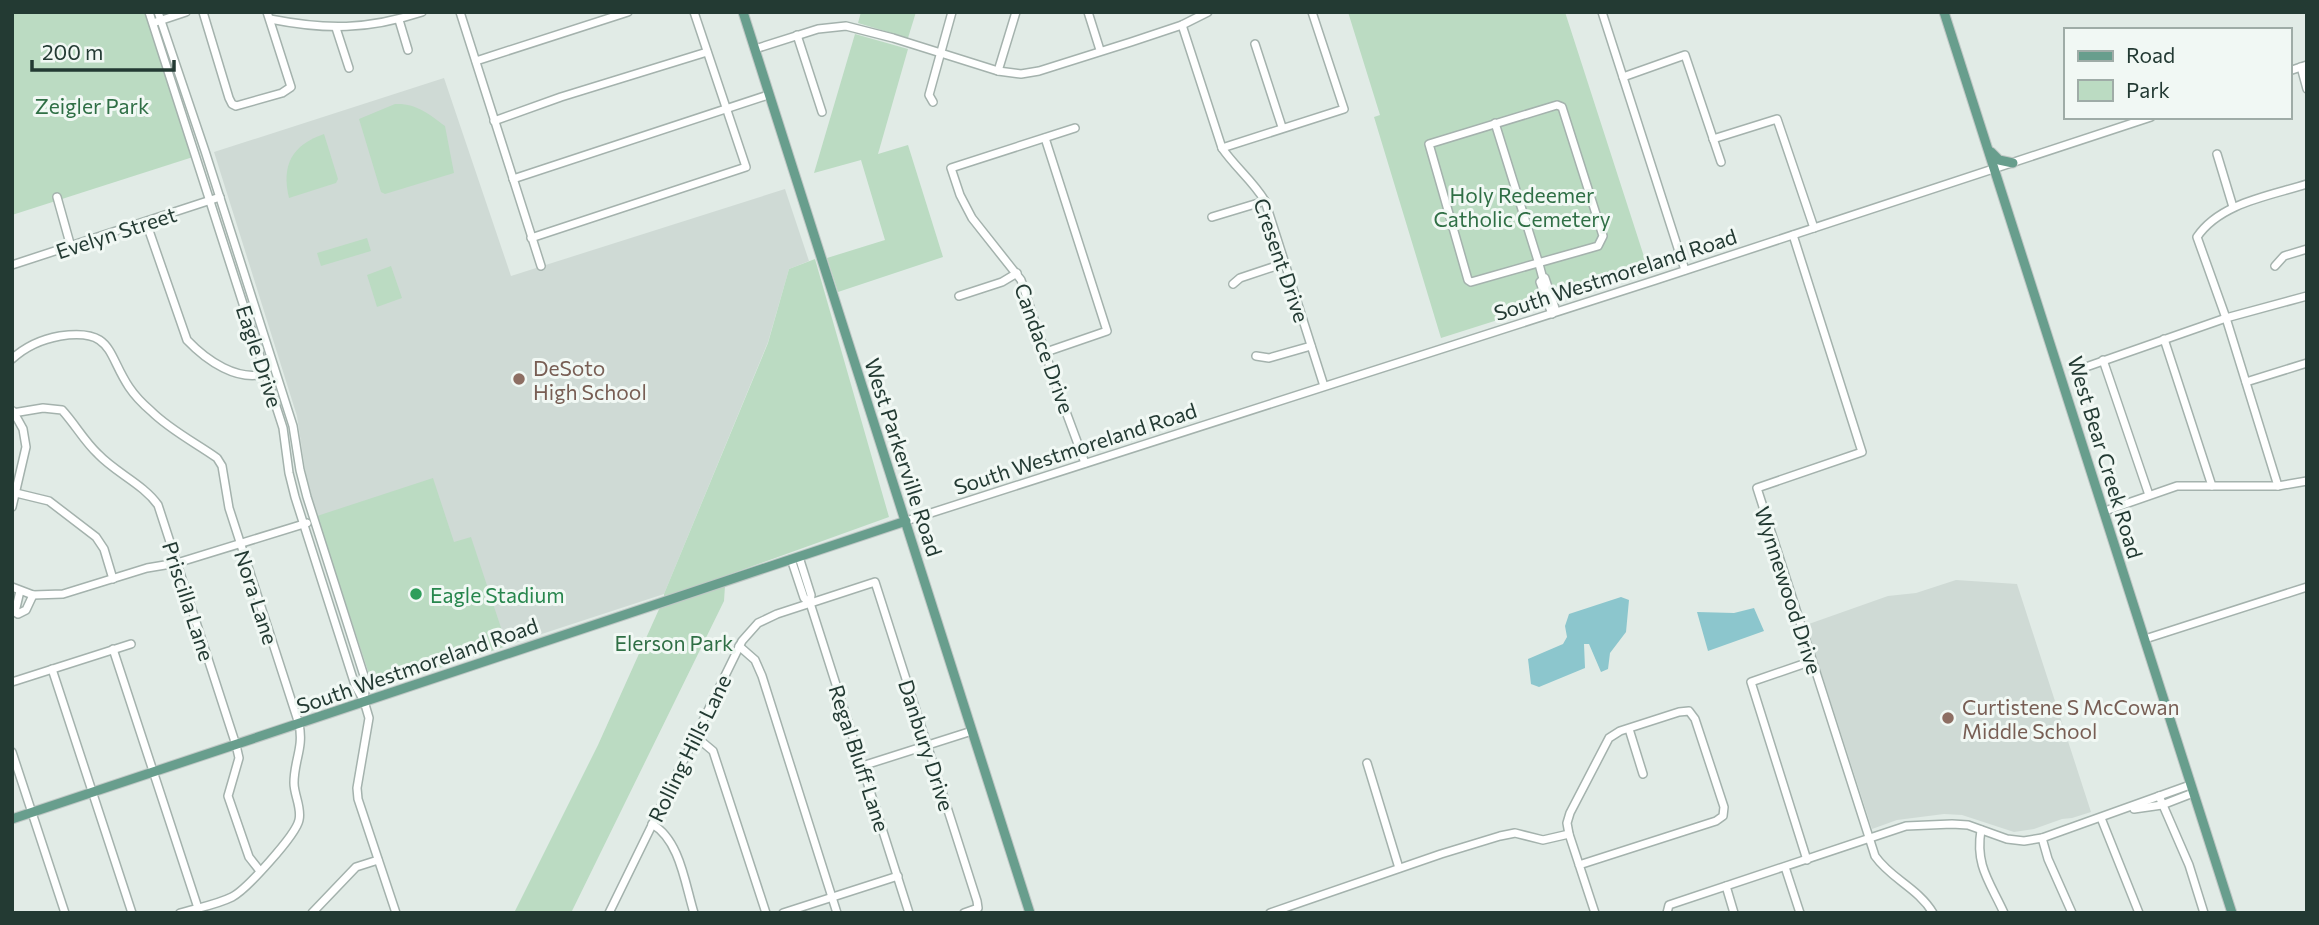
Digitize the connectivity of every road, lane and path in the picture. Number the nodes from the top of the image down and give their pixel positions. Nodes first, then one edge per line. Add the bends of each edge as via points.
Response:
1 (149, 12) edge
2 (186, 12) edge
3 (203, 12) edge
4 (422, 12) edge
5 (460, 12) edge
6 (628, 12) edge
7 (694, 12) edge
8 (743, 12) edge
9 (952, 12) edge
10 (1016, 12) edge
11 (1088, 12) edge
12 (1208, 12) edge
13 (1312, 12) edge
14 (1602, 12) edge
15 (1944, 12) edge
16 (269, 16) edge
17 (157, 19) edge
18 (399, 20) junction
19 (1182, 25) junction
20 (336, 27) junction
21 (797, 35) junction
22 (159, 43) junction
23 (1255, 44) dead end
24 (755, 49) junction
25 (408, 50) dead end
26 (1100, 50) junction
27 (707, 51) junction
28 (940, 54) junction
29 (476, 61) junction
30 (2304, 66) edge
31 (349, 68) dead end
32 (998, 71) junction
33 (1623, 77) junction
34 (182, 85) junction
35 (2307, 89) edge
36 (768, 95) junction
37 (933, 102) dead end
38 (726, 109) junction
39 (822, 112) dead end
40 (2145, 119) edge
41 (494, 121) junction
42 (1495, 123) junction
43 (1282, 127) junction
44 (1075, 128) dead end
45 (1045, 138) junction
46 (1713, 139) junction
47 (204, 147) junction
48 (1222, 148) junction
49 (1988, 148) junction
50 (194, 150) junction
51 (2217, 153) dead end
52 (1721, 162) dead end
53 (2013, 163) junction
54 (1996, 169) junction
55 (513, 179) junction
56 (2307, 184) edge
57 (57, 197) dead end
58 (220, 197) junction
59 (210, 200) junction
60 (1265, 201) junction
61 (2233, 207) junction
62 (1212, 217) dead end
63 (146, 222) junction
64 (1814, 228) junction
65 (1793, 235) junction
66 (531, 238) junction
67 (71, 247) junction
68 (2307, 249) edge
69 (1285, 263) junction
70 (1539, 264) junction
71 (12, 265) edge
72 (541, 266) dead end
73 (2274, 266) dead end
74 (1685, 270) junction
75 (1017, 273) junction
76 (246, 279) junction
77 (236, 283) junction
78 (1234, 284) dead end
79 (960, 296) dead end
80 (2307, 296) edge
81 (1554, 313) junction
82 (2226, 318) junction
83 (2164, 339) junction
84 (1311, 346) junction
85 (1045, 352) junction
86 (1256, 356) dead end
87 (12, 359) edge
88 (2103, 360) junction
89 (2306, 366) edge
90 (2082, 368) dead end
91 (275, 370) junction
92 (265, 374) junction
93 (2246, 382) junction
94 (1324, 386) junction
95 (13, 411) edge
96 (1085, 463) junction
97 (2307, 481) edge
98 (2212, 486) junction
99 (2278, 486) junction
100 (16, 493) junction
101 (2149, 495) junction
102 (12, 507) edge
103 (2105, 511) junction
104 (314, 521) junction
105 (906, 521) junction
106 (303, 524) junction
107 (240, 543) junction
108 (795, 558) junction
109 (177, 563) junction
110 (113, 579) junction
111 (875, 582) joint
112 (2307, 587) edge
113 (16, 589) edge
114 (33, 595) junction
115 (810, 603) junction
116 (2145, 639) junction
117 (131, 644) dead end
118 (739, 646) junction
119 (113, 649) junction
120 (1812, 662) junction
121 (52, 669) junction
122 (12, 682) edge
123 (364, 701) junction
124 (299, 724) junction
125 (1629, 729) junction
126 (972, 731) junction
127 (695, 736) junction
128 (236, 745) junction
129 (927, 745) junction
130 (12, 752) edge
131 (1367, 763) dead end
132 (862, 766) junction
133 (154, 773) junction
134 (1643, 774) dead end
135 (2192, 789) junction
136 (93, 793) junction
137 (2159, 796) junction
138 (2162, 805) junction
139 (2119, 811) junction
140 (32, 812) junction
141 (2101, 818) junction
142 (12, 819) edge
143 (652, 824) junction
144 (1981, 830) junction
145 (1569, 834) junction
146 (2042, 838) junction
147 (1868, 839) junction
148 (378, 860) junction
149 (1807, 860) junction
150 (1579, 865) junction
151 (1785, 867) junction
152 (1398, 868) junction
153 (260, 871) junction
154 (898, 876) junction
155 (1726, 886) junction
156 (833, 897) junction
157 (198, 908) junction
158 (1668, 909) edge
159 (65, 913) edge
160 (132, 913) edge
161 (180, 913) edge
162 (312, 913) edge
163 (396, 913) edge
164 (609, 913) edge
165 (695, 913) edge
166 (766, 913) edge
167 (783, 913) edge
168 (838, 913) edge
169 (909, 913) edge
170 (964, 913) edge
171 (1030, 913) edge
172 (1270, 913) edge
173 (1595, 913) edge
174 (1734, 913) edge
175 (1800, 913) edge
176 (1933, 913) edge
177 (2004, 913) edge
178 (2072, 913) edge
179 (2138, 913) edge
180 (2204, 913) edge
181 (2232, 913) edge

1 - 17 street, Eagle Drive
2 - 17 street
3 - 16 street via 229,98 236,106 290,87
4 - 18 street
5 - 29 street
6 - 29 street
7 - 27 street
8 - 24 main road, West Parkerville Road
9 - 28 street
10 - 32 street
11 - 26 street
12 - 19 street
13 - 43 street via 1344,109
14 - 33 street
15 - 49 main road, West Bear Creek Road
16 - 20 street via 303,26
17 - 22 street, Eagle Drive
17 - 34 street, Eagle Drive
18 - 20 street
18 - 25 street
19 - 26 street
19 - 48 street, Cresent Drive
20 - 31 street
21 - 24 street
21 - 28 street via 846,26
21 - 39 street
22 - 34 street via 164,43
22 - 50 street, Eagle Drive
23 - 43 street
24 - 36 main road, West Parkerville Road
26 - 32 street via 1039,71
27 - 38 street
27 - 41 street
28 - 32 street
28 - 37 street via 929,95
29 - 41 street
30 - 35 street
33 - 46 street via 1685,55
33 - 74 street
34 - 47 street, Eagle Drive
36 - 38 street
36 - 105 main road, West Parkerville Road
38 - 55 street
38 - 66 street via 746,167
40 - 53 street, South Westmoreland Road
41 - 55 street
42 - 70 street
42 - 70 street via 1562,107 1588,186 1602,236 1598,246
42 - 70 street via 1429,144 1468,281
43 - 48 street
44 - 45 street
45 - 75 street, Candace Drive via 951,168 972,218
45 - 85 street via 1107,331
46 - 52 street
46 - 64 street via 1777,119
47 - 50 street
47 - 58 street, Eagle Drive
48 - 60 street, Cresent Drive
49 - 53 main road via 1995,158
49 - 54 main road, West Bear Creek Road
50 - 59 street, Eagle Drive
51 - 61 street
53 - 54 street, South Westmoreland Road
54 - 64 street, South Westmoreland Road
54 - 103 main road, West Bear Creek Road
55 - 66 street
56 - 61 street
57 - 67 street
58 - 59 street, Evelyn Street
58 - 76 street, Eagle Drive
59 - 63 street, Evelyn Street
59 - 77 street, Eagle Drive
60 - 62 street
60 - 69 street, Cresent Drive
61 - 82 street via 2205,224 2197,237
63 - 67 street, Evelyn Street
63 - 92 street via 187,340 226,368 256,377
64 - 65 street, South Westmoreland Road
65 - 74 street, South Westmoreland Road
65 - 120 street, Wynnewood Drive via 1862,452 1757,488
66 - 72 street
67 - 71 street, Evelyn Street
68 - 73 street via 2284,256
69 - 78 street
69 - 84 street, Cresent Drive
70 - 81 street via 1540,282
74 - 81 street, South Westmoreland Road
75 - 79 street
75 - 85 street, Candace Drive
76 - 77 street
76 - 91 street, Eagle Drive
77 - 92 street, Eagle Drive
80 - 82 street
81 - 94 street, South Westmoreland Road
82 - 83 street
82 - 93 street
83 - 88 street
83 - 98 street
84 - 86 street via 1269,358
84 - 94 street, Cresent Drive
85 - 96 street, Candace Drive
87 - 107 street, Nora Lane via 55,337 75,334 102,341 130,388 152,413 217,458
88 - 90 street
88 - 101 street
89 - 93 street
91 - 92 street
91 - 104 street, Eagle Drive
92 - 106 street, Eagle Drive
93 - 99 street
94 - 96 street, South Westmoreland Road
95 - 100 street via 26,447
95 - 109 street, Priscilla Lane via 62,411 96,453 151,495
96 - 105 street, South Westmoreland Road
97 - 99 street
98 - 99 street
98 - 101 street via 2177,486
100 - 102 street
100 - 110 street via 49,501 96,537
101 - 103 street
103 - 116 main road, West Bear Creek Road
104 - 106 street
104 - 123 street, Eagle Drive via 366,682
105 - 108 main road, South Westmoreland Road
105 - 126 main road, West Parkerville Road
106 - 107 street
106 - 123 street, Eagle Drive
107 - 109 street
107 - 124 street, Nora Lane
108 - 115 street, Regal Bluff Lane via 804,598
108 - 123 main road, South Westmoreland Road
109 - 110 street
109 - 128 street, Priscilla Lane
110 - 114 street via 63,594
111 - 115 street, Rolling Hills Lane
111 - 129 street, Danbury Drive
112 - 116 street
113 - 114 street
113 - 114 street via 18,614 26,610
115 - 118 street, Rolling Hills Lane via 758,623
115 - 132 street, Regal Bluff Lane
116 - 135 main road, West Bear Creek Road
117 - 119 street
118 - 127 street, Rolling Hills Lane
118 - 156 street via 755,660 762,676
119 - 121 street
119 - 133 street
120 - 147 street, Wynnewood Drive
120 - 149 street via 1751,682
121 - 122 street
121 - 136 street
123 - 124 main road, South Westmoreland Road
123 - 148 street, Eagle Drive via 369,718 357,788
124 - 128 main road, South Westmoreland Road
124 - 153 street, Nora Lane via 302,740 294,784 299,822
125 - 134 street
125 - 145 street via 1609,738 1570,813
125 - 150 street via 1689,711 1724,807 1723,816
126 - 129 street
126 - 171 main road, West Parkerville Road
127 - 143 street, Rolling Hills Lane
127 - 166 street via 713,751
128 - 133 main road, South Westmoreland Road
128 - 153 street, Priscilla Lane via 239,758 228,796 249,857
129 - 132 street
129 - 170 street, Danbury Drive via 978,908
130 - 140 street
131 - 152 street
132 - 154 street, Regal Bluff Lane
133 - 136 main road, South Westmoreland Road
133 - 157 street
135 - 137 street
135 - 138 street
135 - 181 main road, West Bear Creek Road
136 - 140 main road, South Westmoreland Road
136 - 160 street
137 - 138 street
137 - 139 street
138 - 139 street
138 - 180 street
139 - 141 street
140 - 142 main road, South Westmoreland Road
140 - 159 street
141 - 146 street
141 - 179 street
143 - 164 street, Rolling Hills Lane
143 - 165 street via 670,840
144 - 146 street via 2015,841
144 - 147 street via 1935,823 1906,826
144 - 177 street via 1980,860
145 - 150 street
145 - 152 street via 1543,840 1508,834
146 - 178 street
147 - 149 street
147 - 176 street, Wynnewood Drive via 1883,869 1925,899
148 - 162 street via 356,867
148 - 163 street, Eagle Drive
149 - 151 street
150 - 173 street
151 - 155 street
151 - 175 street
152 - 172 street
153 - 157 street, Nora Lane via 236,895
154 - 156 street
154 - 169 street, Regal Bluff Lane
155 - 158 street
155 - 174 street
156 - 167 street
156 - 168 street
157 - 161 street, Nora Lane

